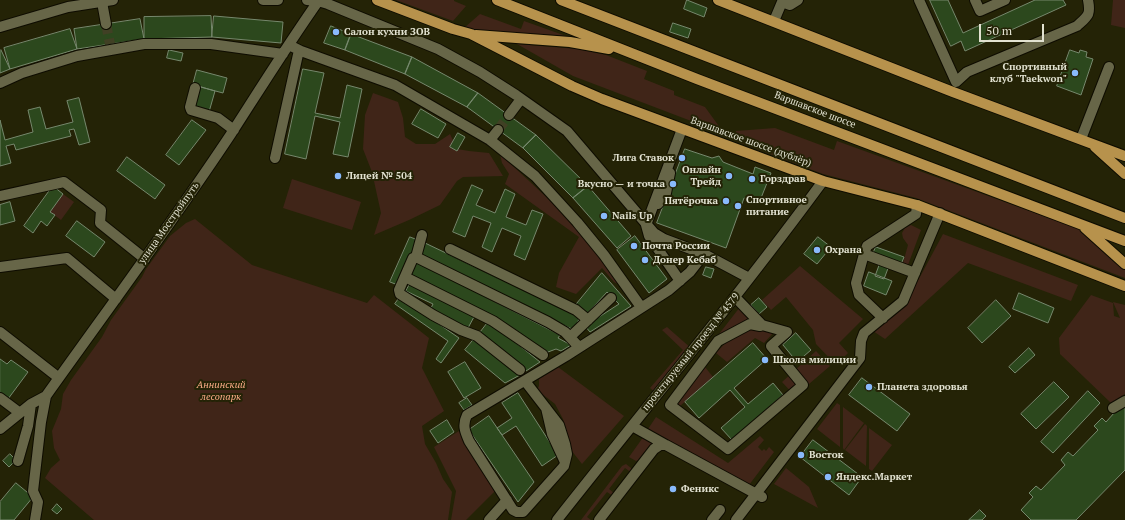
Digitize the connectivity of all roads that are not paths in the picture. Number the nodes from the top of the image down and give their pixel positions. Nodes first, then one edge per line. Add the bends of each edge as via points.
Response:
1 (113, 0) edge
2 (263, 0) edge
3 (278, 0) edge
4 (307, 0) edge
5 (319, 0) edge
6 (377, 0) edge
7 (497, 0) edge
8 (561, 0) edge
9 (718, 0) edge
10 (798, 0) edge
11 (919, 0) edge
12 (974, 0) edge
13 (1006, 0) edge
14 (1088, 0) edge
15 (780, 1) edge
16 (102, 2) junction
17 (774, 22) junction
18 (106, 24) tunnel mouth
19 (0, 27) edge
20 (471, 34) junction
21 (289, 45) junction
22 (299, 50) junction
23 (283, 54) junction
24 (650, 59) junction
25 (1109, 67) dead end
26 (0, 83) edge
27 (955, 87) junction
28 (196, 88) dead end
29 (521, 99) junction
30 (509, 115) tunnel mouth
31 (234, 130) junction
32 (498, 130) tunnel mouth
33 (680, 132) junction
34 (490, 140) junction
35 (1085, 140) junction
36 (1125, 156) edge
37 (274, 158) dead end
38 (1125, 174) edge
39 (823, 181) junction
40 (0, 196) edge
41 (917, 205) junction
42 (940, 213) junction
43 (1125, 218) edge
44 (1081, 224) junction
45 (649, 230) junction
46 (422, 235) dead end
47 (1125, 242) edge
48 (450, 249) dead end
49 (704, 254) junction
50 (864, 254) junction
51 (416, 257) junction
52 (145, 259) junction
53 (1125, 264) edge
54 (0, 267) edge
55 (915, 273) junction
56 (405, 277) junction
57 (749, 278) junction
58 (680, 280) junction
59 (1125, 286) edge
60 (735, 297) junction
61 (611, 298) dead end
62 (116, 299) junction
63 (641, 307) junction
64 (883, 318) junction
65 (588, 320) junction
66 (762, 325) junction
67 (0, 332) edge
68 (570, 337) junction
69 (579, 347) junction
70 (543, 355) dead end
71 (520, 370) dead end
72 (59, 378) junction
73 (525, 381) junction
74 (46, 396) junction
75 (0, 398) edge
76 (1125, 401) edge
77 (31, 404) junction
78 (1113, 408) dead end
79 (20, 413) junction
80 (2, 424) edge
81 (632, 426) junction
82 (666, 445) junction
83 (18, 461) dead end
84 (759, 496) junction
85 (506, 500) junction
86 (720, 510) dead end
87 (35, 520) edge
88 (489, 520) edge
89 (557, 520) edge
90 (599, 520) edge
91 (712, 520) edge
92 (736, 520) edge

1 - 16 street
2 - 3 street
4 - 5 street
5 - 21 street, улица Мосстройпуть
5 - 29 street via 438,49
6 - 20 main road, Варшавское шоссе (дублёр)
7 - 24 main road, Варшавское шоссе
8 - 43 main road, Варшавское шоссе
9 - 17 main road
10 - 15 street via 790,5
11 - 27 street
12 - 13 street via 980,11
14 - 27 street via 1090,10 1086,19 1077,26 967,72
15 - 17 street
16 - 18 street
16 - 19 street via 68,7
17 - 27 main road
20 - 24 main road via 570,42
20 - 33 main road, Варшавское шоссе (дублёр) via 572,86
21 - 22 street
21 - 23 street, улица Мосстройпуть
22 - 34 street via 395,85
22 - 37 street
23 - 26 street via 211,44 110,47 22,73
23 - 31 street, улица Мосстройпуть
24 - 44 main road, Варшавское шоссе
25 - 35 street
27 - 35 main road
28 - 31 street via 191,110 218,118
29 - 30 street
29 - 45 street via 567,131
31 - 52 street, улица Мосстройпуть
32 - 34 street
33 - 39 main road, Варшавское шоссе (дублёр)
33 - 45 street
33 - 45 street via 679,147 666,193 659,203
34 - 63 street via 535,176 577,222
35 - 36 main road
35 - 38 main road
39 - 41 main road, Варшавское шоссе (дублёр)
39 - 57 street, проектируемый проезд № 4579
40 - 52 street via 64,182 101,210 100,223
41 - 42 main road, Варшавское шоссе (дублёр)
41 - 50 street via 916,214 867,246
42 - 55 street
42 - 59 main road, Варшавское шоссе (дублёр)
44 - 47 main road, Варшавское шоссе
44 - 53 main road
45 - 49 street via 664,239
45 - 58 street
46 - 51 street
48 - 65 street via 576,310
49 - 57 street
49 - 58 street
50 - 55 street
50 - 64 street via 856,283 859,295
51 - 56 street via 411,261
51 - 68 street via 548,322
52 - 62 street, улица Мосстройпуть
54 - 62 street via 67,258
55 - 64 street via 903,301
56 - 70 street via 493,321
56 - 71 street via 400,294 433,315 476,336
57 - 60 street, проектируемый проезд № 4579
58 - 63 street
60 - 66 street
60 - 81 street, проектируемый проезд № 4579
61 - 65 street
62 - 72 street, улица Мосстройпуть
63 - 69 street
64 - 84 street via 862,335 860,358
65 - 68 street
66 - 66 street via 787,332 771,346 802,385 728,449 670,405 718,341 750,324
67 - 72 street
68 - 69 street
69 - 73 street
72 - 74 street, улица Мосстройпуть
73 - 85 street via 467,415 463,424 469,441
73 - 85 street via 559,425 567,454 564,466 523,512 513,510
74 - 77 street, улица Мосстройпуть
74 - 87 street via 33,491 38,502
75 - 79 street
76 - 78 street
77 - 79 street, улица Мосстройпуть
77 - 83 street
79 - 80 street, улица Мосстройпуть
81 - 82 street
81 - 89 street, проектируемый проезд № 4579
82 - 84 street
82 - 90 street via 660,444 654,449
84 - 92 street
85 - 88 street
86 - 91 street

